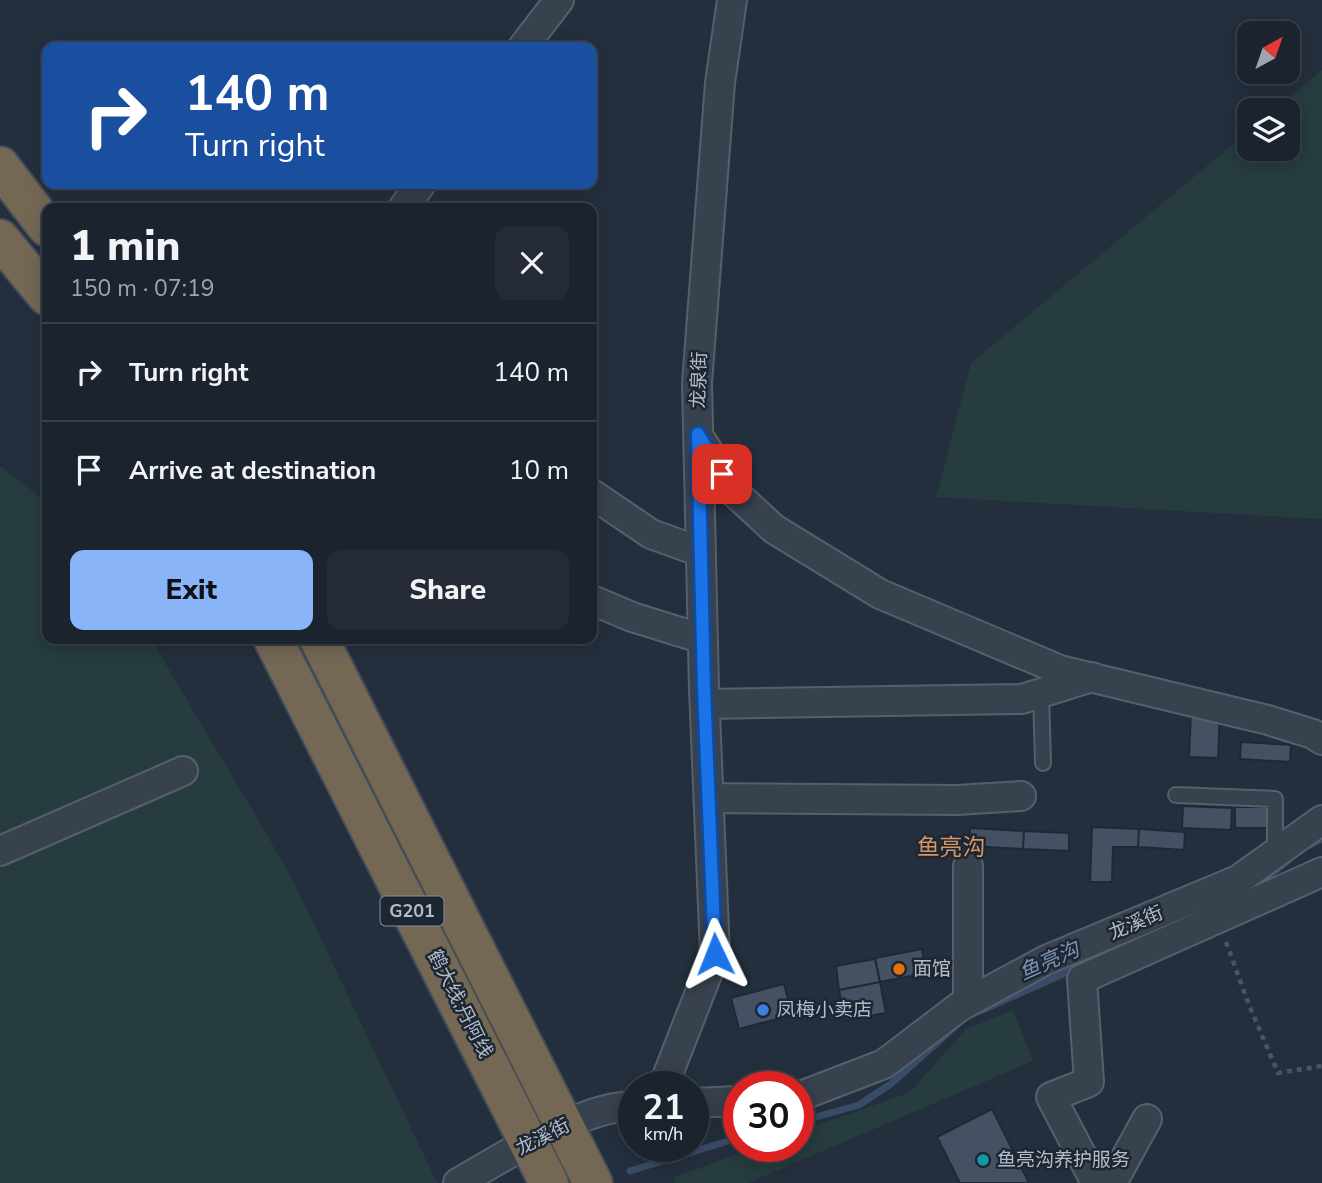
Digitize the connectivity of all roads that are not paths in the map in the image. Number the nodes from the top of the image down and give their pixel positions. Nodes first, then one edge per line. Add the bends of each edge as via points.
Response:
1 (559, 0) edge
2 (727, 3) edge
3 (527, 42) edge
4 (0, 166) edge
5 (417, 189) edge
6 (406, 203) edge
7 (42, 221) edge
8 (0, 239) edge
9 (42, 290) edge
10 (698, 434) junction
11 (597, 497) edge
12 (701, 552) junction
13 (597, 602) edge
14 (703, 639) junction
15 (277, 644) edge
16 (321, 644) edge
17 (1092, 677) junction
18 (1041, 693) junction
19 (705, 704) junction
20 (1322, 740) edge
21 (1043, 763) dead end
22 (183, 771) dead end
23 (1176, 795) dead end
24 (1020, 796) dead end
25 (709, 798) junction
26 (1322, 820) edge
27 (0, 851) edge
28 (1275, 854) junction
29 (968, 866) dead end
30 (1322, 872) edge
31 (968, 1002) junction
32 (669, 1071) edge
33 (814, 1091) edge
34 (618, 1109) edge
35 (1147, 1119) dead end
36 (565, 1125) junction
37 (531, 1143) junction
38 (458, 1183) edge
39 (550, 1183) edge
40 (593, 1183) edge
41 (1097, 1183) edge
42 (1112, 1183) edge

1 - 3 street
2 - 10 street, 龙泉街 via 697,383
4 - 7 highway
5 - 6 street
8 - 9 highway
10 - 12 street, 龙泉街
10 - 17 street via 735,494 774,529 880,594 1060,670
11 - 12 street via 651,534
12 - 14 street, 龙泉街
13 - 14 street
14 - 19 street, 龙泉街
15 - 37 highway, 鹤大线;丹阿线 / G201
16 - 36 highway, 鹤大线;丹阿线 / G201
17 - 18 street
17 - 20 street via 1268,720
18 - 19 street via 1022,699
18 - 21 lane
19 - 25 street, 龙泉街
22 - 27 street
23 - 28 lane via 1275,799
24 - 25 street via 957,800
25 - 32 street, 龙泉街 via 715,954
26 - 28 street, 龙溪街
28 - 31 street, 龙溪街 via 1238,880 1046,960
29 - 31 street
30 - 41 street via 1082,979 1089,1082 1051,1097
31 - 33 street, 龙溪街 via 884,1064
34 - 36 street, 龙溪街
35 - 42 street
36 - 37 street, 龙溪街
36 - 40 highway, 鹤大线;丹阿线 / G201
37 - 38 street, 龙溪街
37 - 39 highway, 鹤大线;丹阿线 / G201

